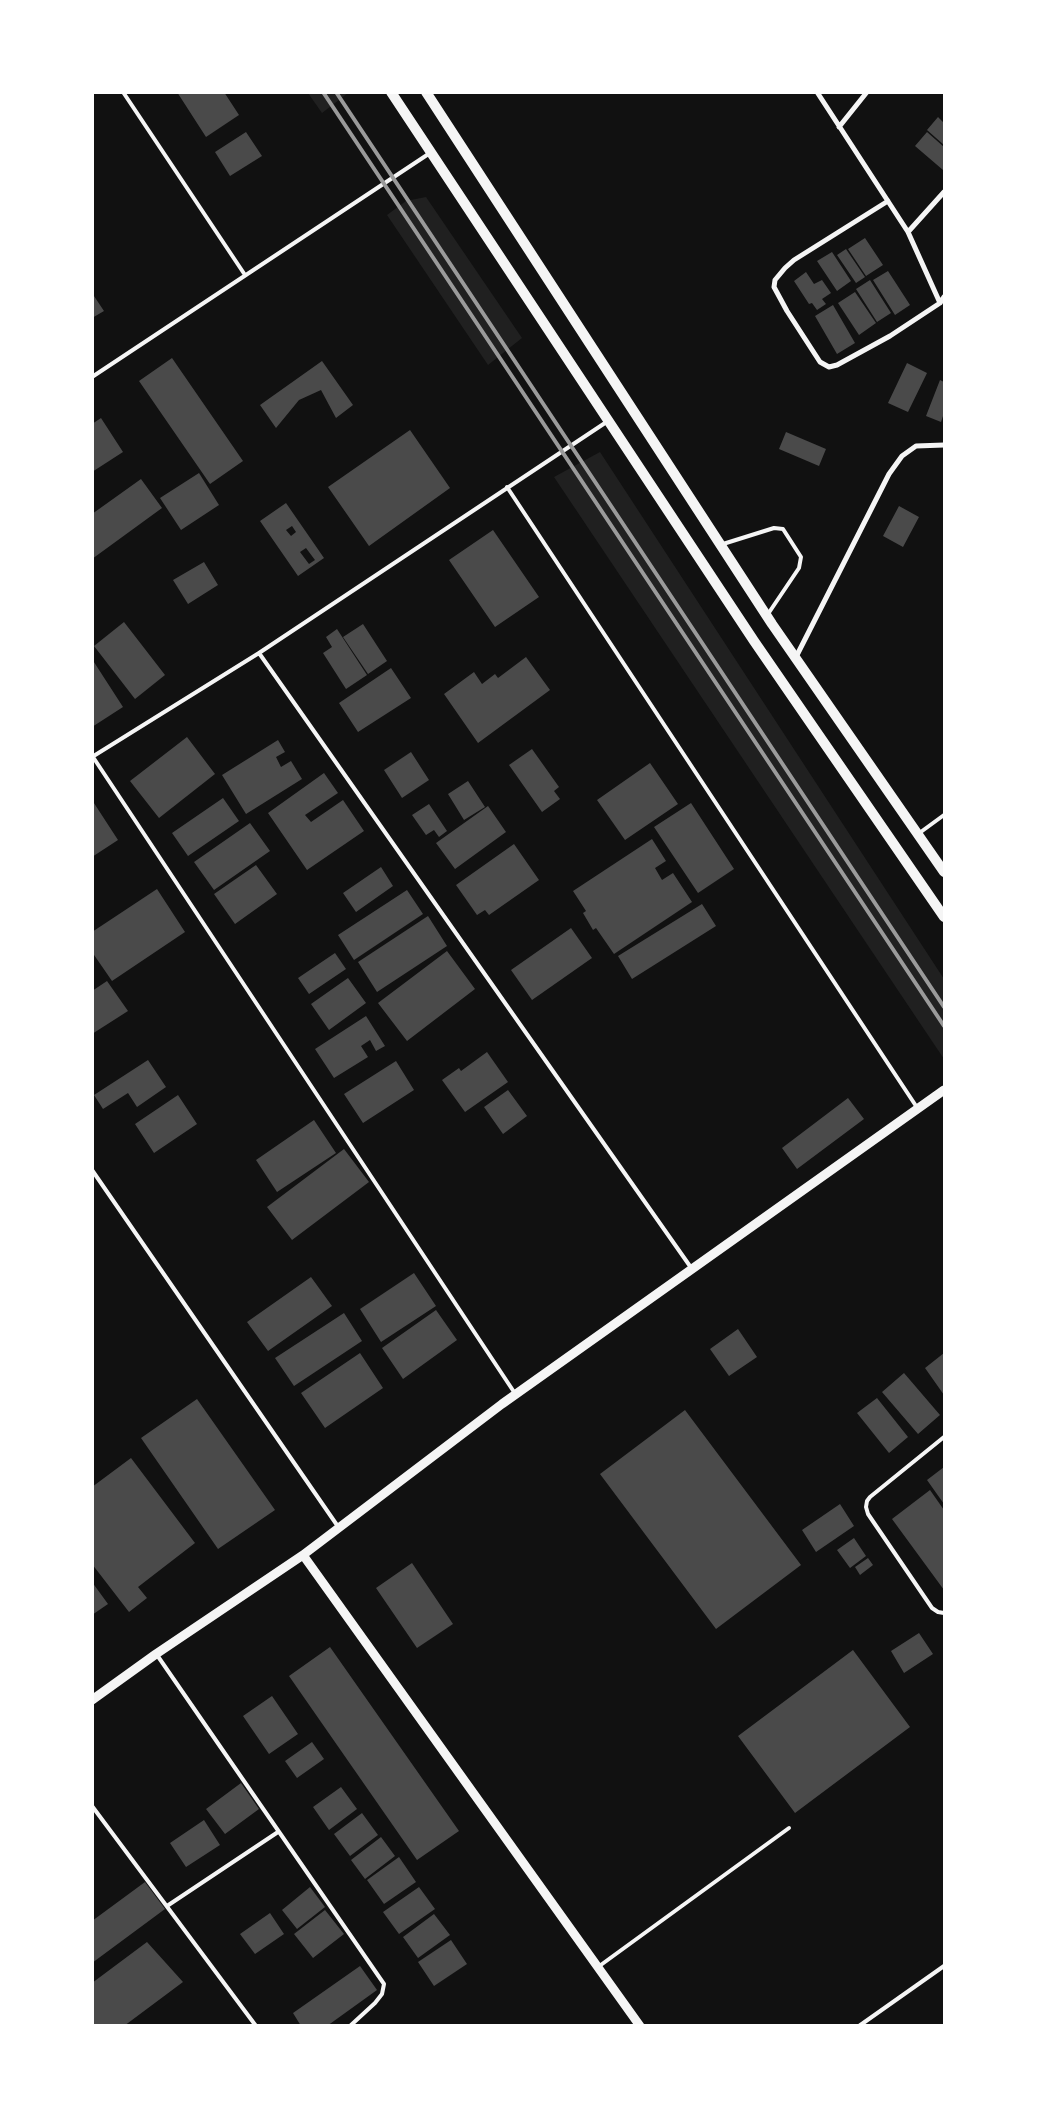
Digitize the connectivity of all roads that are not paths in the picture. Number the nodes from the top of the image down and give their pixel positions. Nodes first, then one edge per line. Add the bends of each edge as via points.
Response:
1 (123, 92) edge
2 (391, 92) edge
3 (426, 92) edge
4 (817, 92) edge
5 (867, 92) edge
6 (839, 127) junction
7 (431, 152) junction
8 (944, 192) edge
9 (888, 201) junction
10 (908, 232) junction
11 (245, 276) junction
12 (944, 297) edge
13 (940, 303) junction
14 (92, 377) edge
15 (608, 421) junction
16 (944, 445) edge
17 (507, 487) junction
18 (721, 545) junction
19 (767, 616) junction
20 (259, 653) junction
21 (796, 658) junction
22 (93, 757) edge
23 (944, 815) edge
24 (918, 834) junction
25 (944, 872) edge
26 (944, 917) edge
27 (944, 1090) edge
28 (918, 1109) junction
29 (92, 1170) edge
30 (692, 1270) junction
31 (516, 1395) junction
32 (944, 1437) edge
33 (339, 1528) junction
34 (303, 1555) junction
35 (944, 1613) edge
36 (156, 1654) junction
37 (92, 1700) edge
38 (92, 1806) edge
39 (789, 1828) dead end
40 (278, 1832) junction
41 (167, 1906) junction
42 (944, 1966) edge
43 (598, 1967) junction
44 (256, 2026) edge
45 (350, 2026) edge
46 (640, 2026) edge
47 (859, 2026) edge

1 - 11 lane
2 - 7 main road
3 - 18 main road
4 - 6 street
5 - 6 street
6 - 9 street
7 - 11 lane
7 - 15 main road
8 - 10 street
9 - 10 street
9 - 13 street via 794,260 775,280 774,287 820,362 829,367 890,336
10 - 13 street
11 - 14 lane
12 - 13 street
15 - 17 lane
15 - 26 main road via 754,641
16 - 21 street via 916,446 902,456 889,474
17 - 20 lane
17 - 28 lane
18 - 19 main road
18 - 19 lane via 780,528 802,557 799,568
19 - 21 main road
20 - 22 lane
20 - 30 lane
21 - 24 main road
22 - 31 lane
23 - 24 lane
24 - 25 main road
27 - 28 street
28 - 30 street
29 - 33 lane
30 - 31 street
31 - 33 street
32 - 35 lane via 870,1497 866,1507 932,1608
33 - 34 street
34 - 36 street
34 - 43 street
36 - 37 street
36 - 40 lane
38 - 41 lane
39 - 43 lane
40 - 41 lane
40 - 45 lane via 384,1984 375,2003
41 - 44 lane
42 - 47 lane
43 - 46 street

